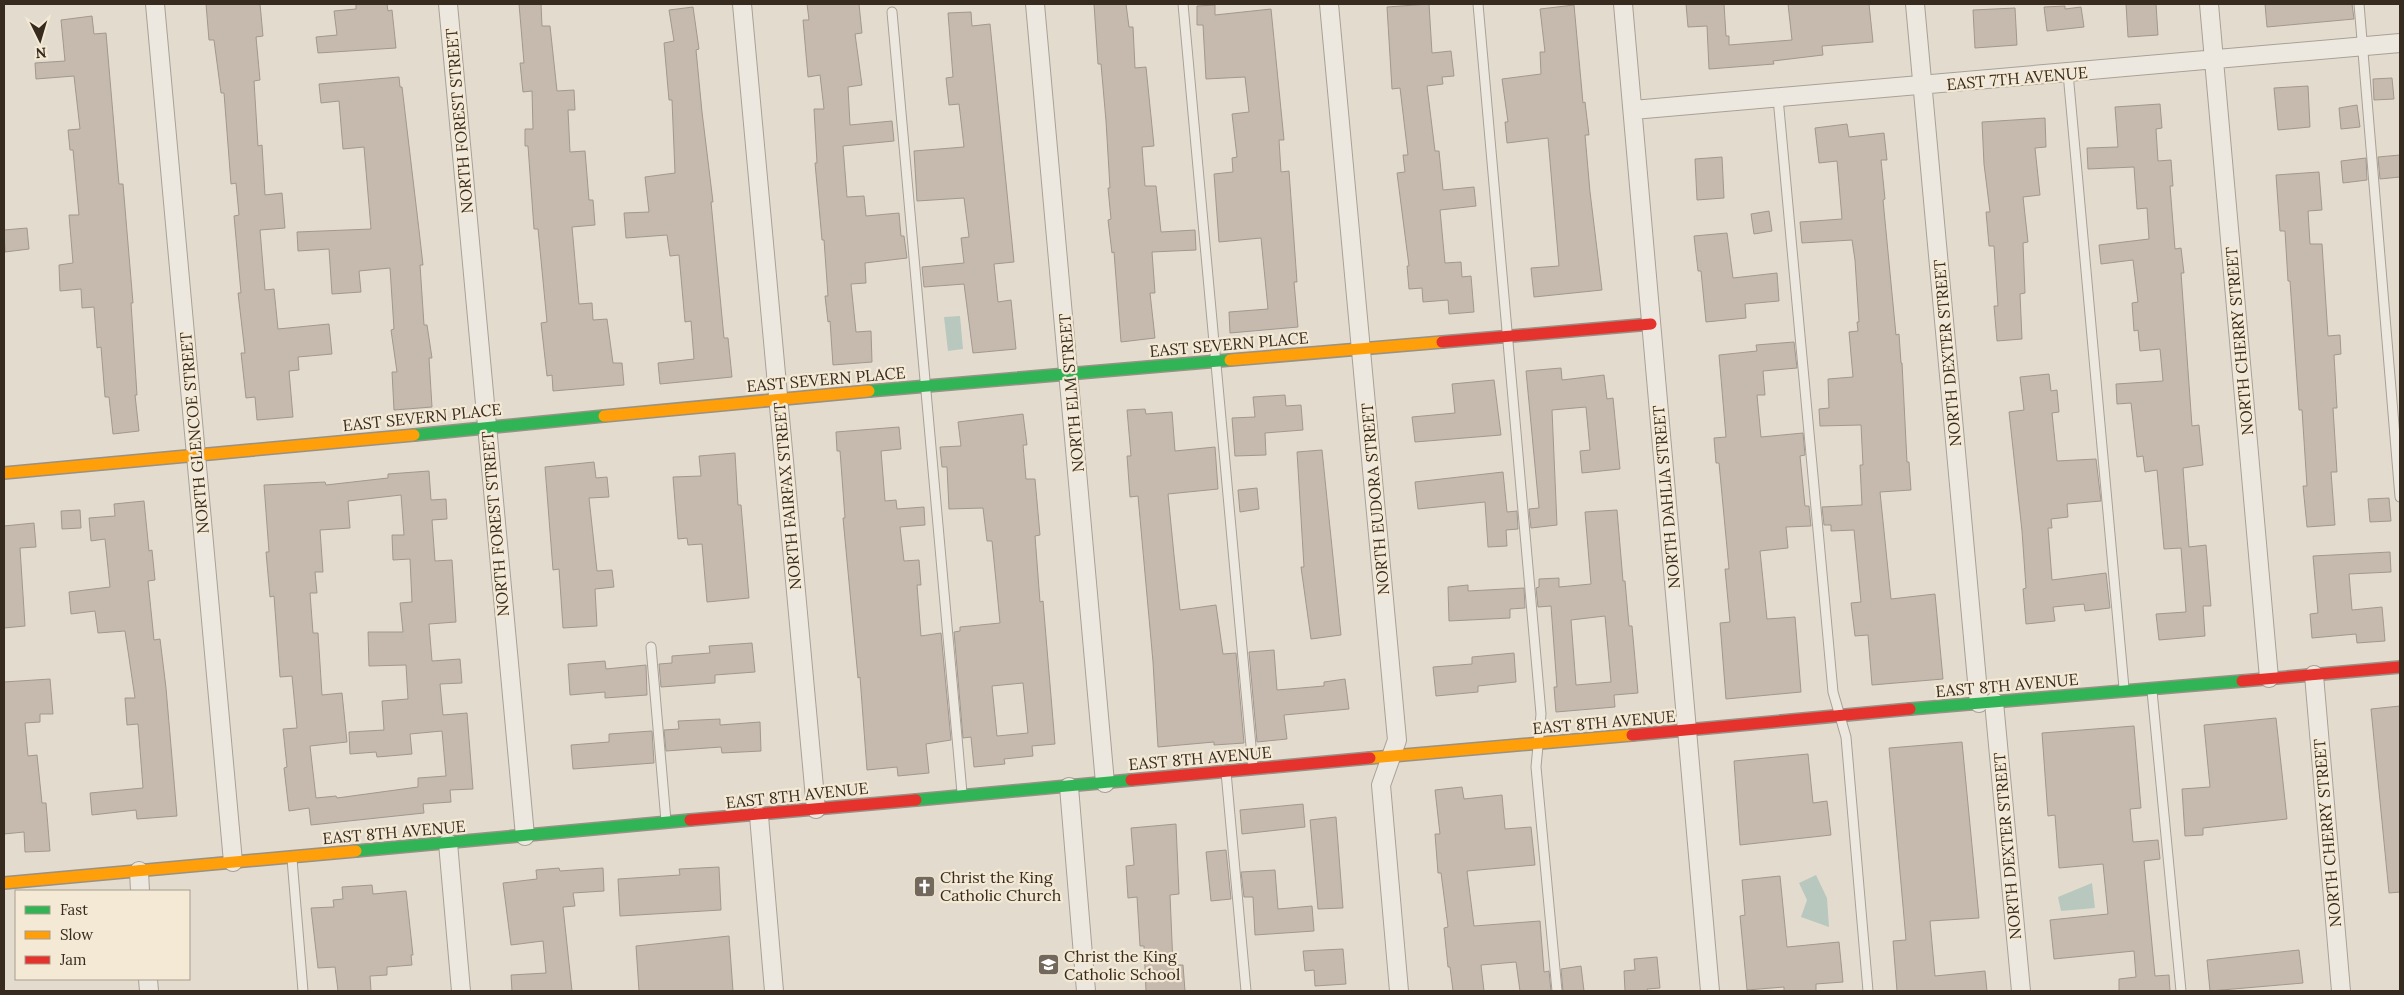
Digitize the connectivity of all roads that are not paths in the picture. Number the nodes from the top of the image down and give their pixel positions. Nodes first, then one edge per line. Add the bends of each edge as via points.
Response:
1 (155, 4) edge
2 (448, 4) edge
3 (742, 4) edge
4 (1035, 4) edge
5 (1183, 4) edge
6 (1329, 4) edge
7 (1478, 4) edge
8 (1623, 4) edge
9 (1916, 4) edge
10 (2209, 4) edge
11 (2359, 4) edge
12 (892, 12) dead end
13 (2400, 43) edge
14 (2363, 47) junction
15 (2214, 61) junction
16 (2068, 74) junction
17 (1923, 86) junction
18 (1778, 98) junction
19 (1633, 110) junction
20 (1651, 324) junction
21 (1508, 336) junction
22 (1362, 349) junction
23 (1216, 362) junction
24 (1069, 375) junction
25 (926, 386) junction
26 (778, 399) junction
27 (486, 426) junction
28 (196, 456) junction
29 (4, 473) edge
30 (2400, 497) edge
31 (651, 647) dead end
32 (2400, 667) edge
33 (2314, 675) junction
34 (2269, 678) junction
35 (2152, 688) junction
36 (2125, 690) junction
37 (1987, 702) junction
38 (1840, 717) junction
39 (1687, 731) junction
40 (1537, 744) junction
41 (1389, 757) junction
42 (1253, 769) junction
43 (1226, 772) junction
44 (1105, 783) junction
45 (1068, 787) junction
46 (962, 796) junction
47 (816, 809) junction
48 (759, 816) junction
49 (666, 823) junction
50 (525, 836) junction
51 (448, 843) junction
52 (292, 857) junction
53 (233, 862) junction
54 (139, 871) junction
55 (4, 883) edge
56 (140, 890) edge
57 (303, 991) edge
58 (461, 991) edge
59 (774, 991) edge
60 (1086, 991) edge
61 (1246, 991) edge
62 (1399, 991) edge
63 (1556, 991) edge
64 (1710, 991) edge
65 (1868, 991) edge
66 (2020, 991) edge
67 (2181, 991) edge
68 (2341, 991) edge

1 - 28 street, NORTH GLENCOE STREET
2 - 27 street, NORTH FOREST STREET
3 - 26 street, NORTH FAIRFAX STREET
4 - 24 street, NORTH ELM STREET
5 - 23 lane
6 - 22 street, NORTH EUDORA STREET
7 - 21 lane
8 - 19 street, NORTH DAHLIA STREET
9 - 17 street, NORTH DEXTER STREET
10 - 15 street, NORTH CHERRY STREET
11 - 14 lane
12 - 25 lane
13 - 14 street, EAST 7TH AVENUE
14 - 15 street, EAST 7TH AVENUE
14 - 30 lane
15 - 16 street, EAST 7TH AVENUE
15 - 34 street, NORTH CHERRY STREET
16 - 17 street, EAST 7TH AVENUE
16 - 36 lane
17 - 18 street, EAST 7TH AVENUE
17 - 37 street, NORTH DEXTER STREET
18 - 19 street, EAST 7TH AVENUE
18 - 38 lane via 1833,692
19 - 20 street, NORTH DAHLIA STREET
20 - 21 street, EAST SEVERN PLACE
20 - 39 street, NORTH DAHLIA STREET
21 - 22 street, EAST SEVERN PLACE
21 - 40 lane via 1541,714
22 - 23 street, EAST SEVERN PLACE
22 - 41 street, NORTH EUDORA STREET via 1397,740
23 - 24 street, EAST SEVERN PLACE
23 - 42 lane
24 - 25 street, EAST SEVERN PLACE
24 - 44 street, NORTH ELM STREET
25 - 26 street, EAST SEVERN PLACE
25 - 46 lane
26 - 27 street, EAST SEVERN PLACE
26 - 47 street, NORTH FAIRFAX STREET
27 - 28 street, EAST SEVERN PLACE
27 - 50 street, NORTH FOREST STREET
28 - 29 street, EAST SEVERN PLACE
28 - 53 street, NORTH GLENCOE STREET
31 - 49 lane
32 - 33 street, EAST 8TH AVENUE
33 - 34 street, EAST 8TH AVENUE
33 - 68 street, NORTH CHERRY STREET
34 - 35 street, EAST 8TH AVENUE
35 - 36 street, EAST 8TH AVENUE
35 - 67 lane
36 - 37 street, EAST 8TH AVENUE
37 - 38 street, EAST 8TH AVENUE
37 - 66 street, NORTH DEXTER STREET
38 - 39 street, EAST 8TH AVENUE
38 - 65 lane via 1846,737
39 - 40 street, EAST 8TH AVENUE
39 - 64 street, NORTH DAHLIA STREET
40 - 41 street, EAST 8TH AVENUE
40 - 63 lane via 1536,767
41 - 42 street, EAST 8TH AVENUE
41 - 62 street, NORTH EUDORA STREET via 1381,785
42 - 43 street, EAST 8TH AVENUE
43 - 44 street, EAST 8TH AVENUE
43 - 61 lane
44 - 45 street, EAST 8TH AVENUE
45 - 46 street, EAST 8TH AVENUE
45 - 60 street
46 - 47 street, EAST 8TH AVENUE
47 - 48 street, EAST 8TH AVENUE
48 - 49 street, EAST 8TH AVENUE
48 - 59 street
49 - 50 street, EAST 8TH AVENUE
50 - 51 street, EAST 8TH AVENUE
51 - 52 street, EAST 8TH AVENUE
51 - 58 street
52 - 53 street, EAST 8TH AVENUE
52 - 57 lane
53 - 54 street, EAST 8TH AVENUE
54 - 55 street, EAST 8TH AVENUE
54 - 56 street

